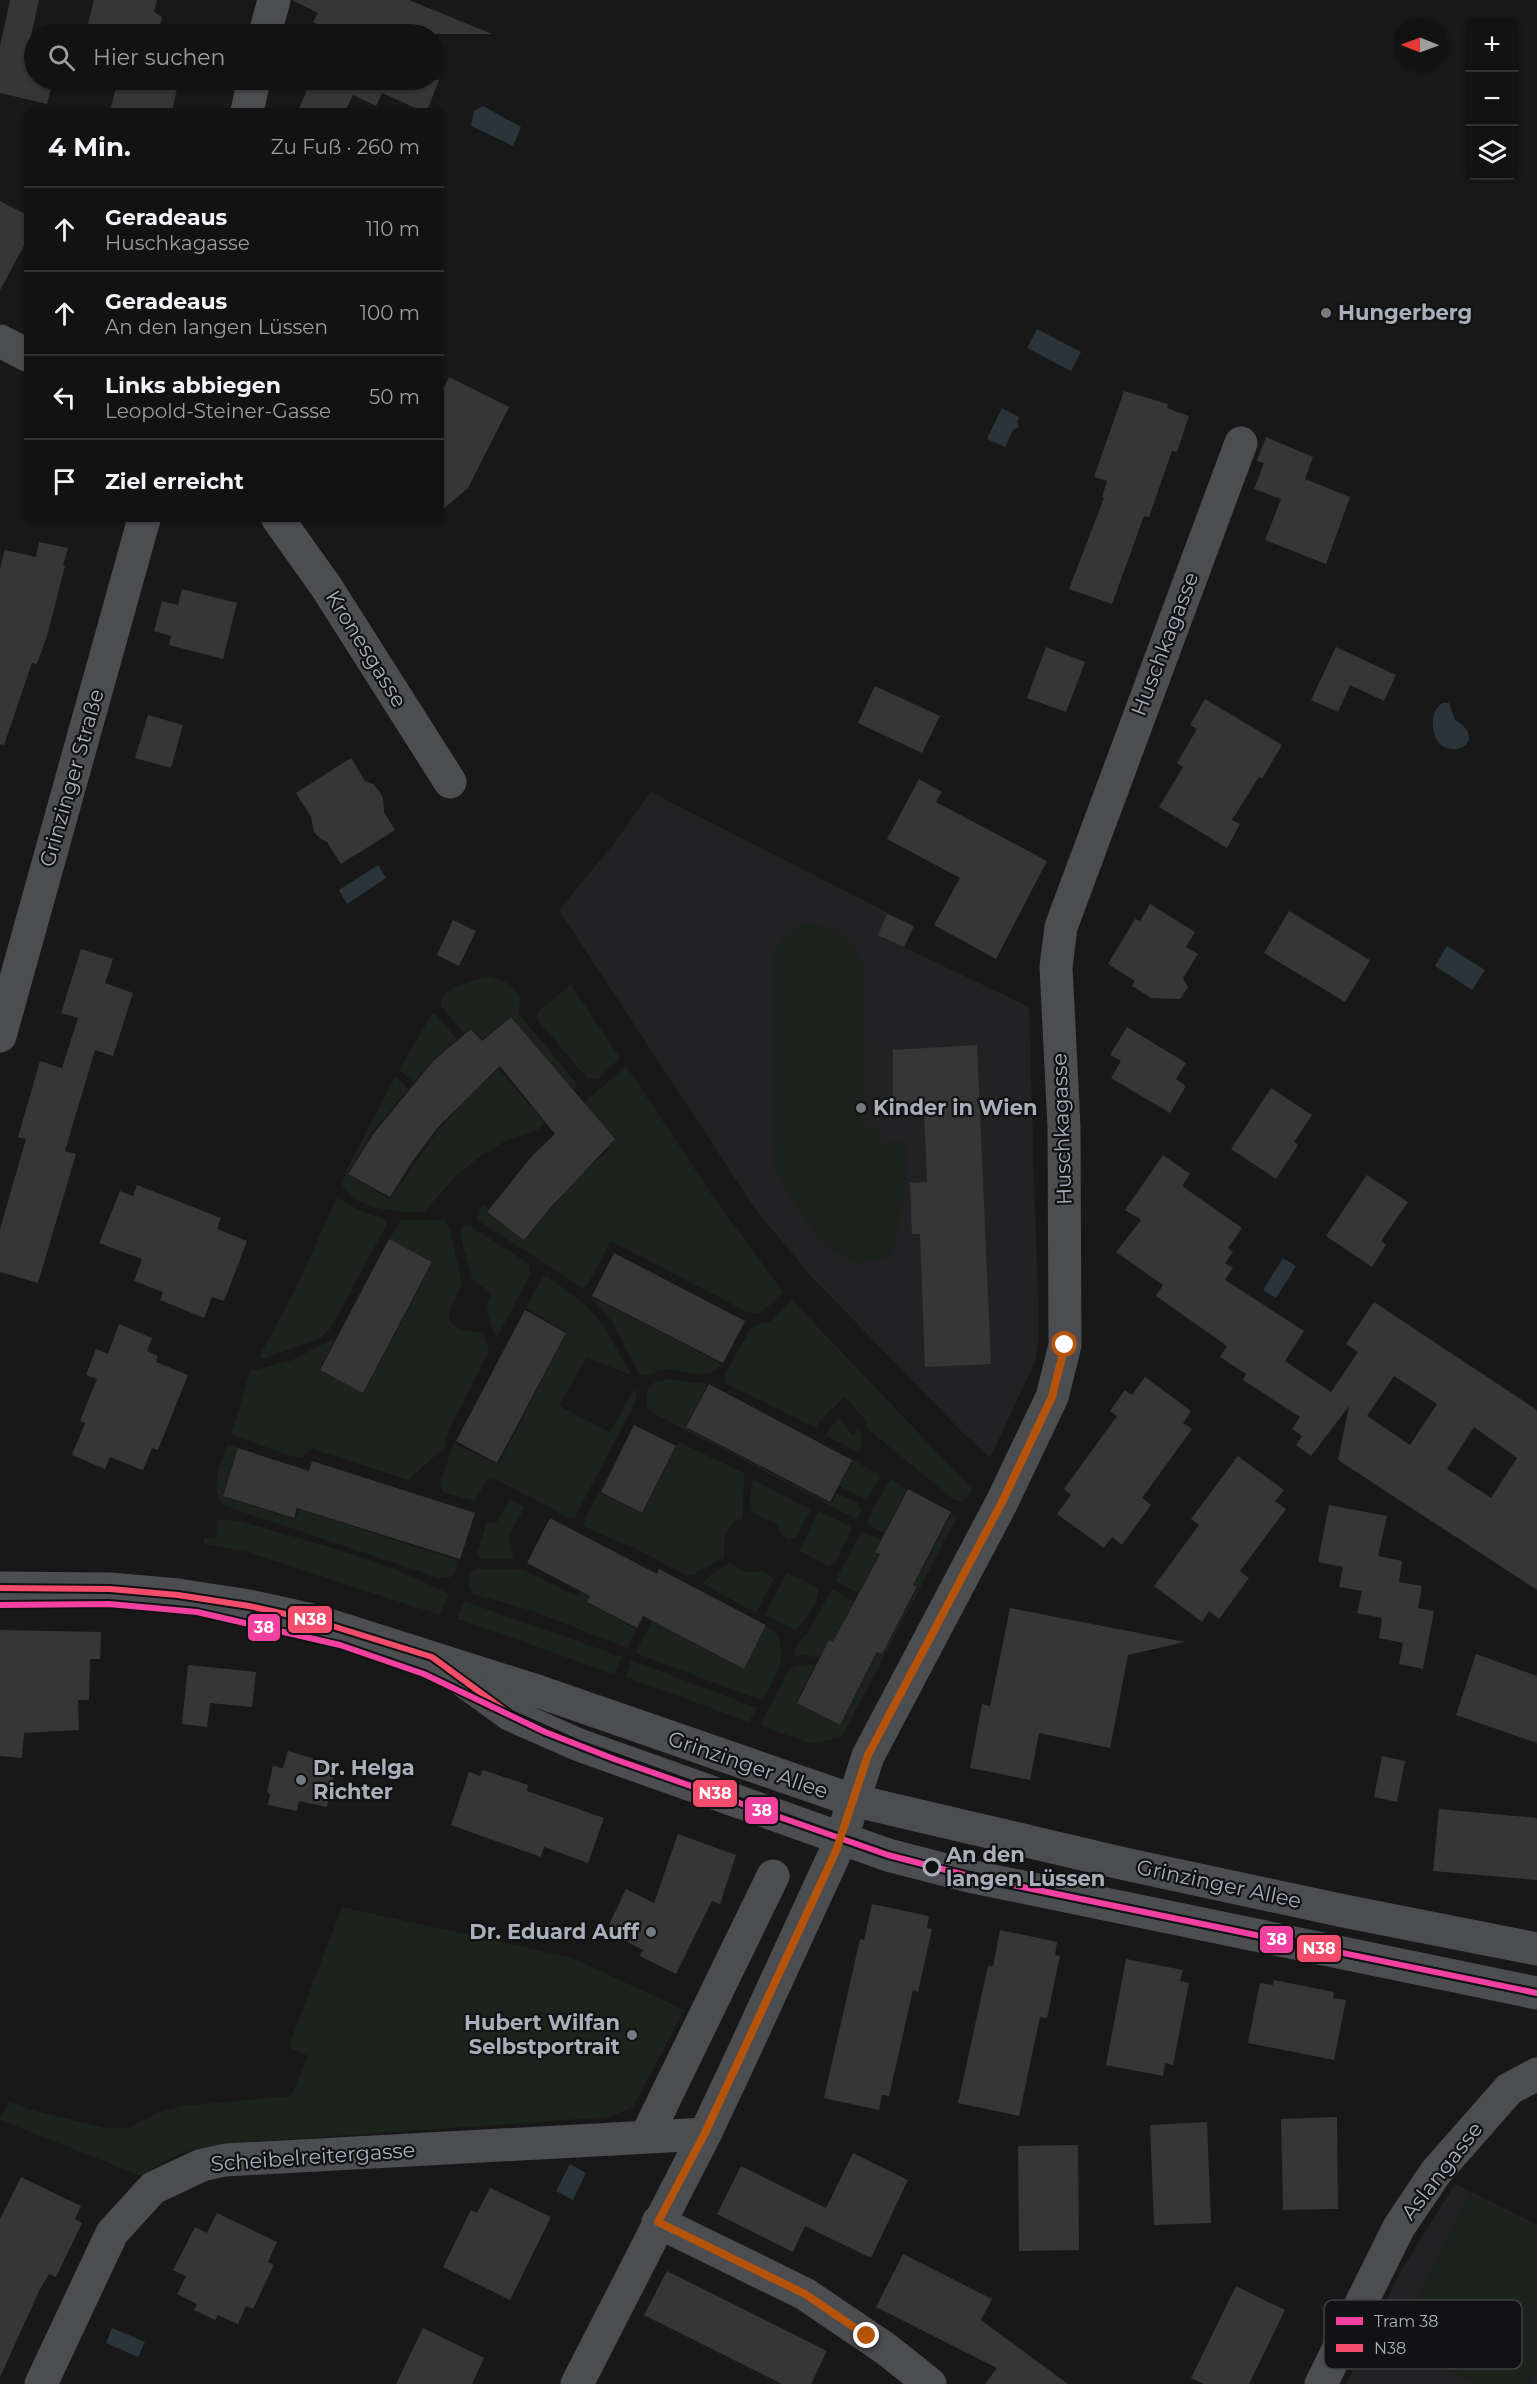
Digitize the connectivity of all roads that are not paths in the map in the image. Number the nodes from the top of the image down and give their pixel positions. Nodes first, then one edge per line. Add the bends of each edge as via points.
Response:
1 (274, 0) edge
2 (268, 24) edge
3 (252, 90) edge
4 (248, 108) edge
5 (0, 341) edge
6 (24, 353) edge
7 (1241, 443) dead end
8 (143, 522) edge
9 (280, 522) edge
10 (450, 782) dead end
11 (0, 1036) edge
12 (0, 1588) edge
13 (432, 1657) junction
14 (852, 1800) junction
15 (841, 1840) junction
16 (773, 1876) dead end
17 (1537, 1949) edge
18 (1537, 1993) edge
19 (1537, 2074) edge
20 (705, 2133) junction
21 (647, 2135) junction
22 (658, 2222) junction
23 (1363, 2300) edge
24 (1328, 2369) edge
25 (41, 2384) edge
26 (577, 2384) edge
27 (930, 2384) edge
28 (1321, 2384) edge

1 - 2 street
3 - 4 street
5 - 6 street
7 - 14 street, Huschkagasse via 1061,927 1056,967 1064,1126 1065,1345 1052,1397 1002,1502 868,1755
8 - 11 street, Grinzinger Straße
9 - 10 street, Kronesgasse via 327,588
12 - 13 street, Grinzinger Allee via 110,1589 225,1602 313,1620
13 - 14 street, Grinzinger Allee
13 - 15 street via 510,1715 545,1732
14 - 15 street
14 - 17 street, Grinzinger Allee via 1125,1864
15 - 18 street via 969,1876
15 - 20 street
16 - 21 street
19 - 23 street, Aslangasse via 1509,2089 1436,2172 1399,2227
20 - 21 street, Scheibelreitergasse
20 - 22 street
21 - 25 street, Scheibelreitergasse via 202,2165 153,2188 112,2234
22 - 26 street
22 - 27 street via 805,2294
24 - 28 street, Aslangasse

